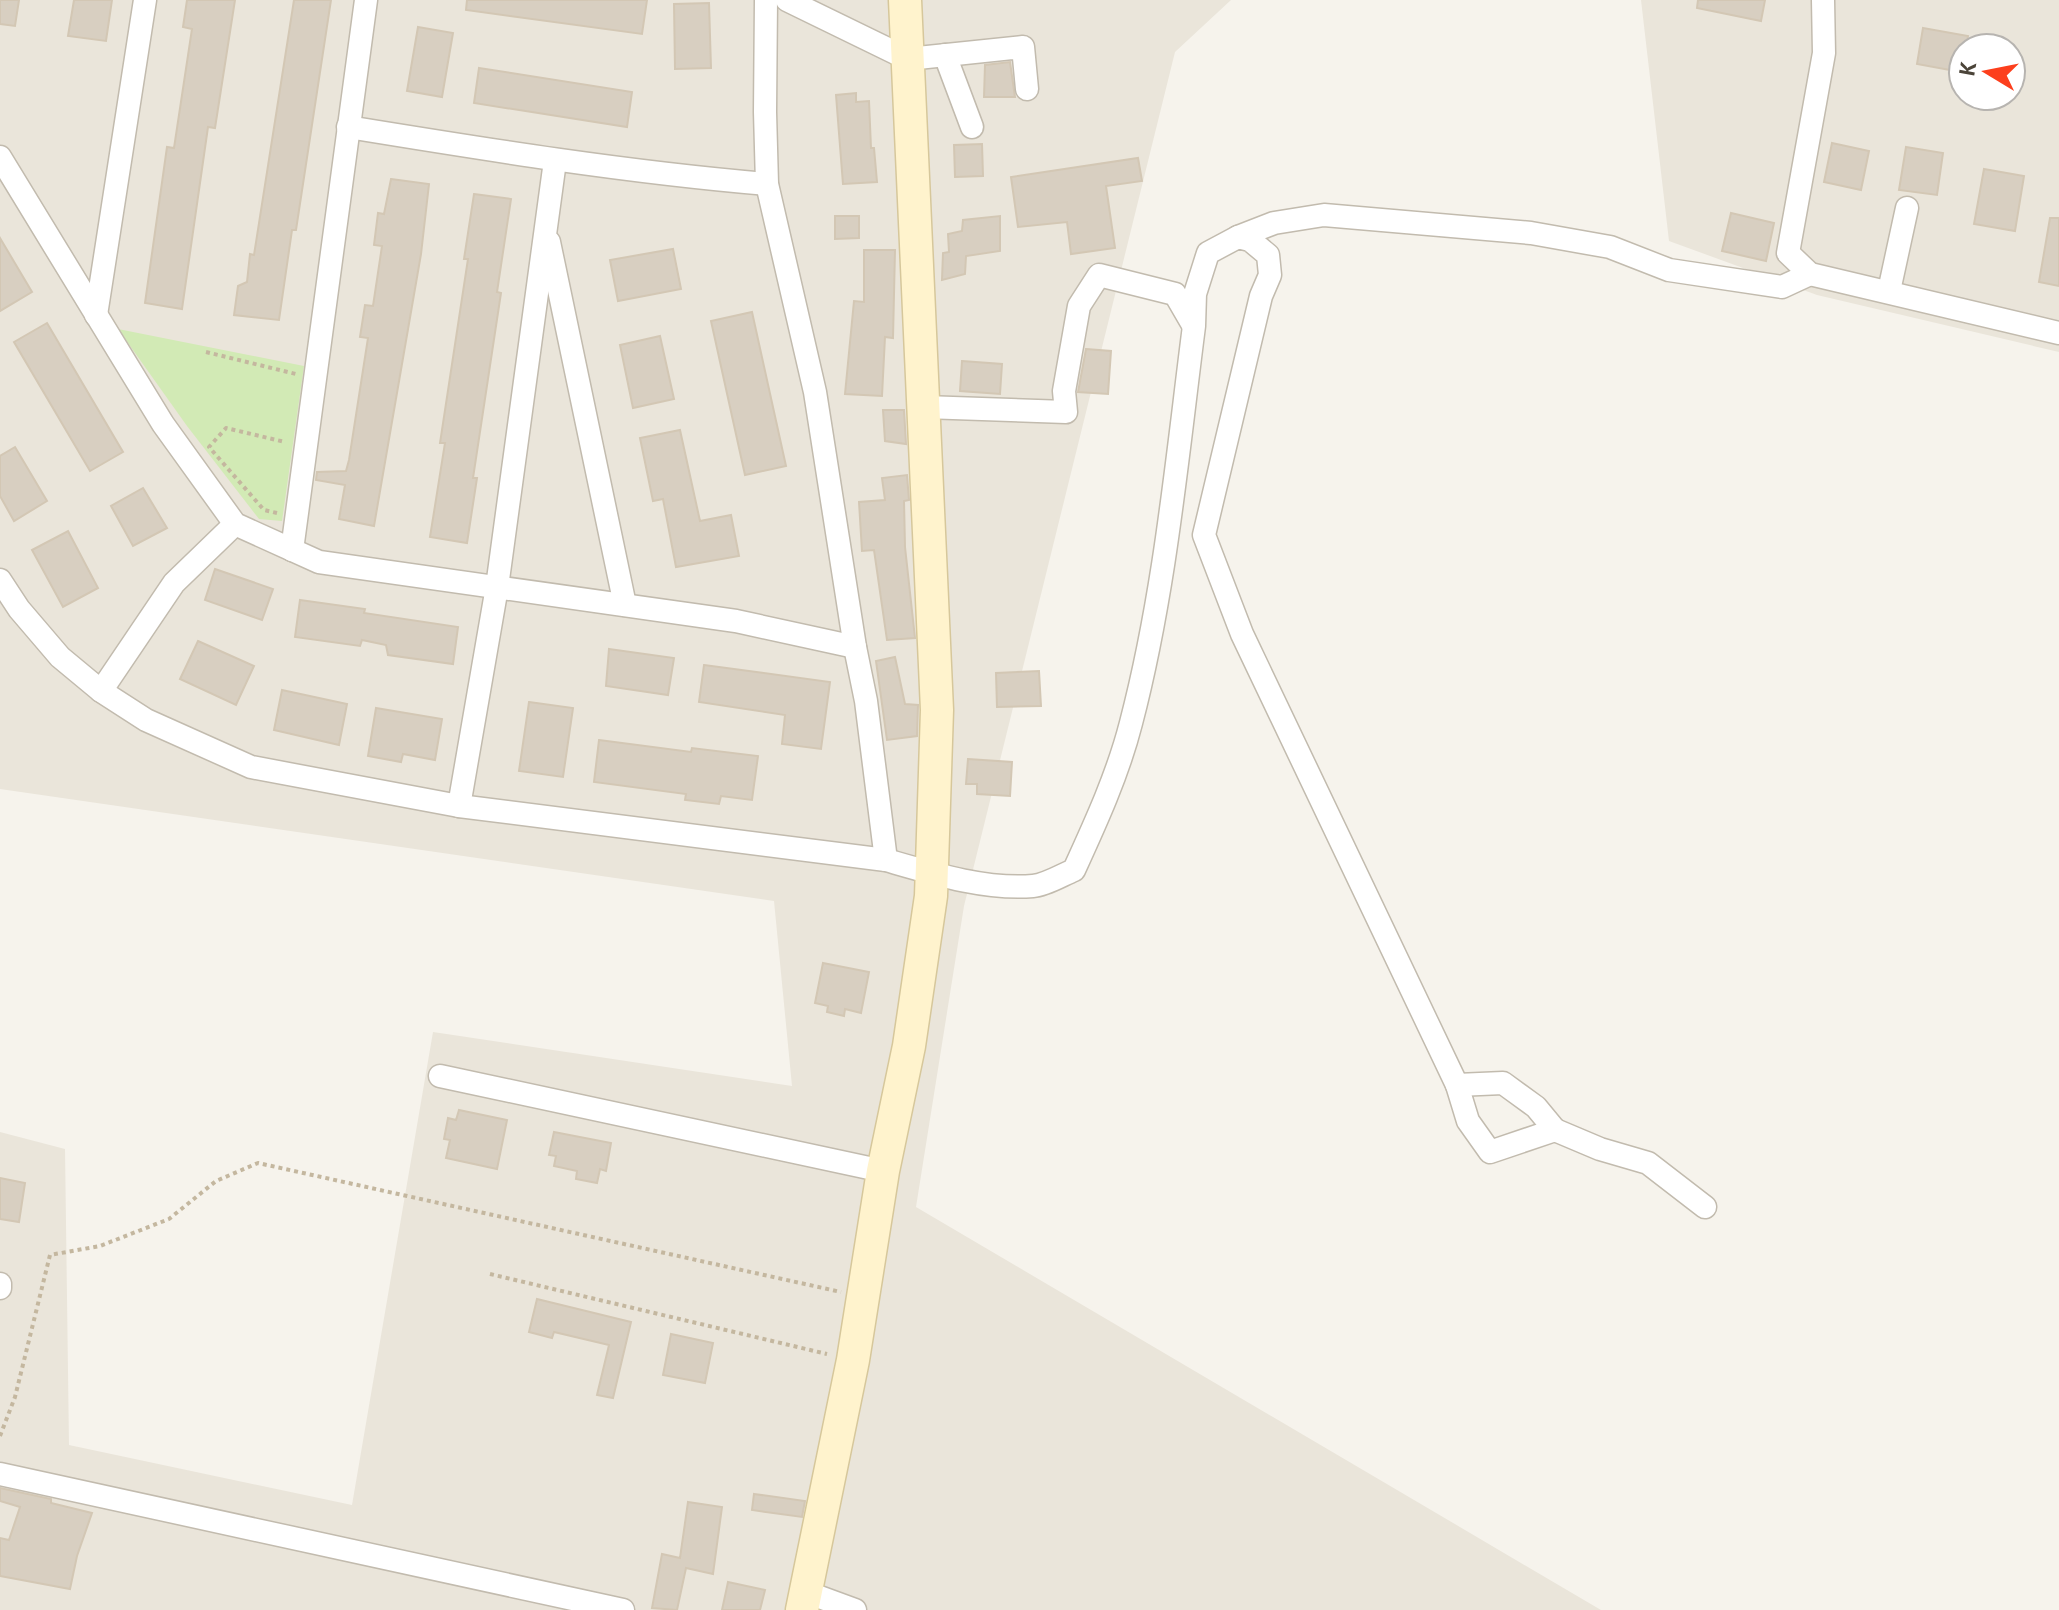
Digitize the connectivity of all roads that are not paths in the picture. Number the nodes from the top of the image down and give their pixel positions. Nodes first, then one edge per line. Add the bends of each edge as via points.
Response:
1 (145, 0) edge
2 (366, 0) edge
3 (766, 0) edge
4 (787, 0) edge
5 (905, 0) edge
6 (1823, 0) edge
7 (945, 55) junction
8 (908, 59) junction
9 (1027, 89) dead end
10 (348, 127) junction
11 (972, 127) dead end
12 (555, 161) junction
13 (3, 168) edge
14 (767, 184) junction
15 (1907, 208) dead end
16 (546, 226) junction
17 (1238, 237) junction
18 (1810, 274) junction
19 (1889, 291) junction
20 (96, 315) junction
21 (1194, 326) junction
22 (2059, 333) edge
23 (924, 407) junction
24 (235, 524) junction
25 (292, 550) junction
26 (0, 580) edge
27 (497, 587) junction
28 (625, 605) junction
29 (855, 647) junction
30 (101, 691) junction
31 (459, 806) junction
32 (886, 860) junction
33 (932, 873) junction
34 (440, 1076) dead end
35 (1457, 1085) junction
36 (1555, 1130) junction
37 (883, 1171) junction
38 (1705, 1207) dead end
39 (0, 1474) edge
40 (804, 1601) edge
41 (623, 1610) edge
42 (855, 1610) edge

1 - 20 street
2 - 10 street
3 - 14 street
4 - 8 street
5 - 8 street
6 - 18 street via 1824,53 1788,253
7 - 8 street
7 - 9 street via 1023,47
7 - 11 street
8 - 23 street
10 - 12 street
10 - 25 street
12 - 14 street
12 - 16 street
13 - 20 street
14 - 29 street via 815,392
15 - 19 street
16 - 27 street
16 - 28 street
17 - 18 street via 1274,223 1324,215 1531,233 1610,247 1669,270 1782,287
17 - 21 street via 1208,253 1195,294
17 - 35 street via 1268,255 1270,275 1204,535 1242,634
18 - 19 street
19 - 22 street
20 - 24 street via 163,424
21 - 23 street via 1175,294 1099,275 1079,306 1064,391 1066,412
21 - 33 street via 1158,600 1131,725 1074,870 1035,886
23 - 33 street via 937,710
24 - 25 street
24 - 30 street via 174,583
25 - 27 street via 319,562
26 - 30 street via 60,657
27 - 28 street
27 - 31 street
28 - 29 street via 736,621
29 - 32 street
30 - 31 street via 146,720 251,767
31 - 32 street
32 - 33 street
33 - 37 street via 909,1046
34 - 37 street
35 - 36 street via 1503,1083 1536,1107
35 - 36 street via 1468,1121 1490,1152
36 - 38 street via 1648,1163
37 - 40 street via 853,1360
39 - 41 street
40 - 42 street

